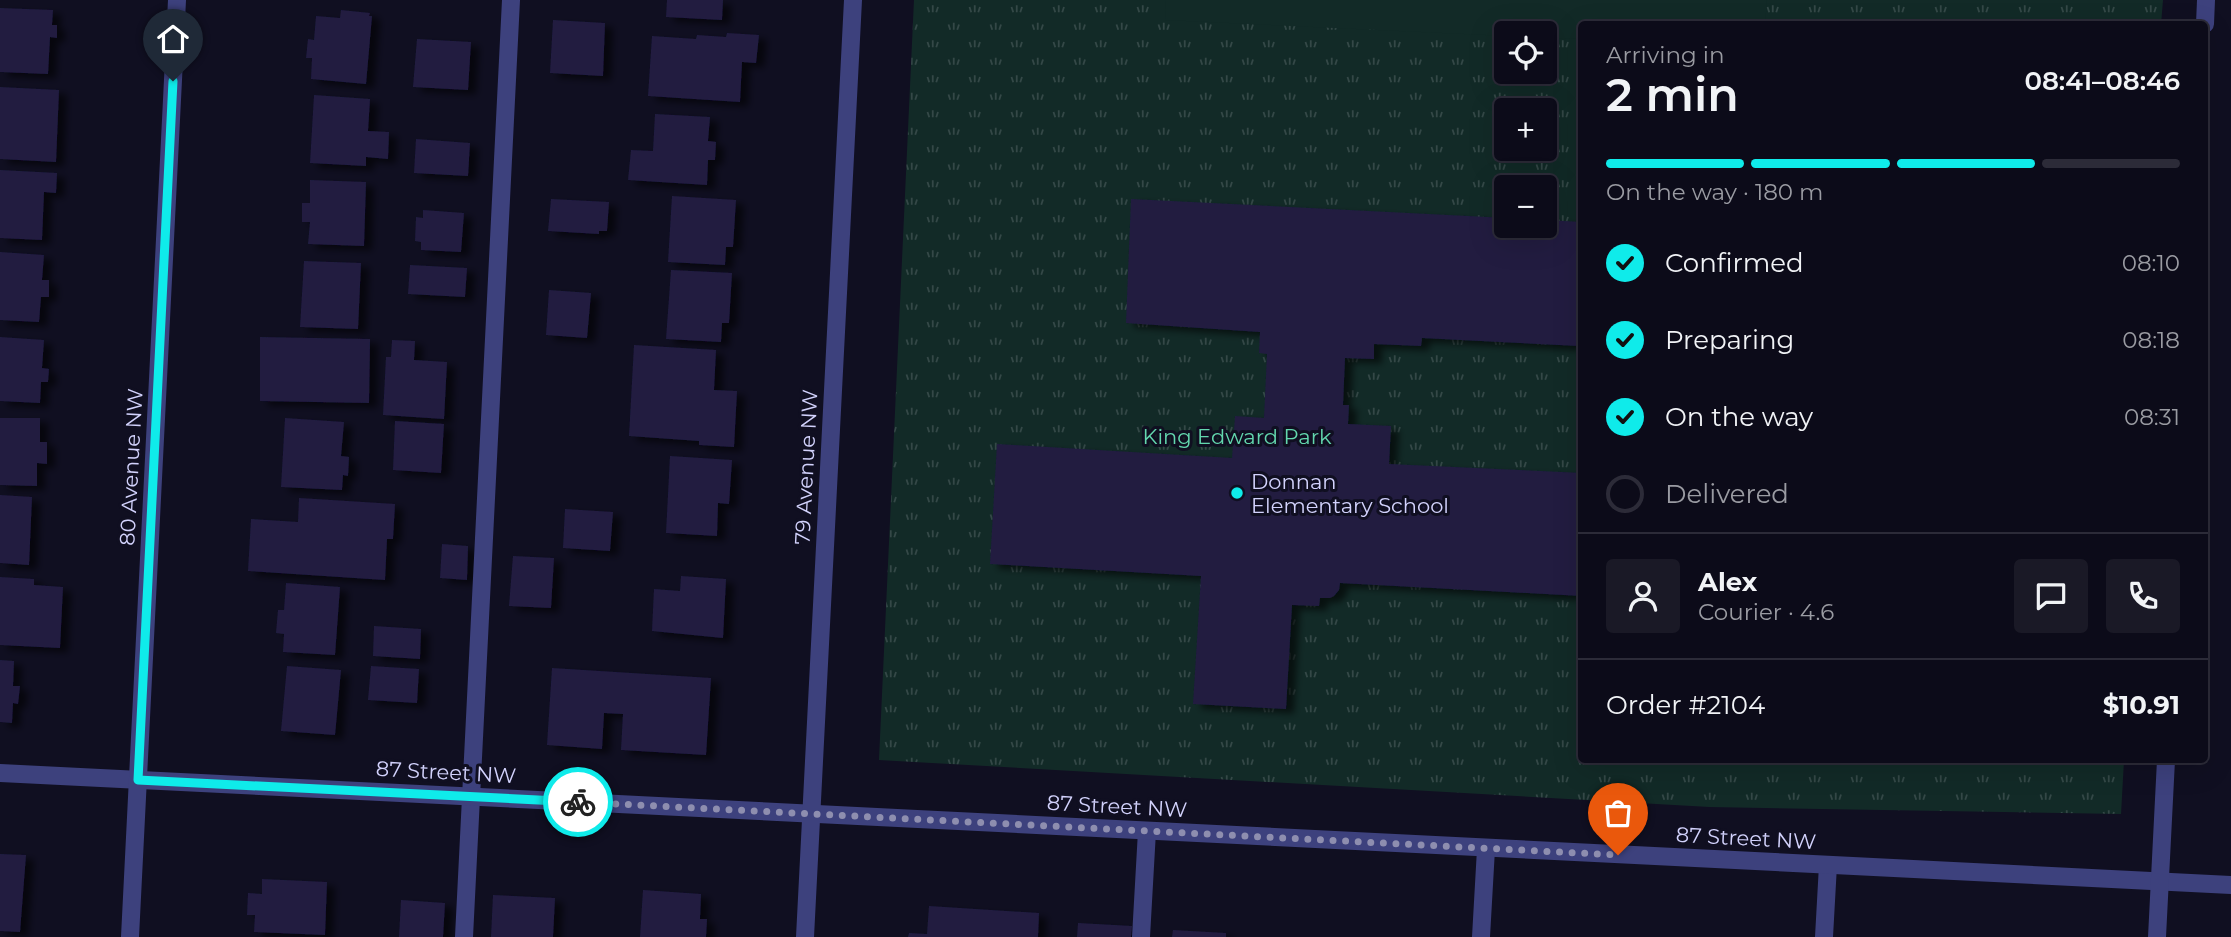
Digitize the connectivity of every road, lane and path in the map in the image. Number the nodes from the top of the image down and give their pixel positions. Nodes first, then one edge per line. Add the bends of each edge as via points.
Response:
1 (177, 0) edge
2 (511, 0) edge
3 (853, 0) edge
4 (2206, 0) edge
5 (2205, 21) edge
6 (2166, 763) edge
7 (0, 773) edge
8 (138, 780) junction
9 (472, 796) junction
10 (812, 813) junction
11 (1147, 831) junction
12 (1486, 849) junction
13 (1828, 865) junction
14 (2160, 881) junction
15 (2231, 885) edge
16 (130, 937) edge
17 (464, 937) edge
18 (805, 937) edge
19 (1141, 937) edge
20 (1482, 937) edge
21 (1824, 937) edge
22 (2157, 937) edge

1 - 8 street, 80 Avenue NW
2 - 9 street
3 - 10 street, 79 Avenue NW
4 - 5 street
6 - 14 street
7 - 8 street, 87 Street NW
8 - 9 street, 87 Street NW
8 - 16 street, 80 Avenue NW
9 - 10 street, 87 Street NW
9 - 17 street
10 - 11 street, 87 Street NW
10 - 18 street, 79 Avenue NW
11 - 12 street, 87 Street NW
11 - 19 street
12 - 13 street, 87 Street NW
12 - 20 street
13 - 14 street, 87 Street NW
13 - 21 street
14 - 15 street, 87 Street NW
14 - 22 street

